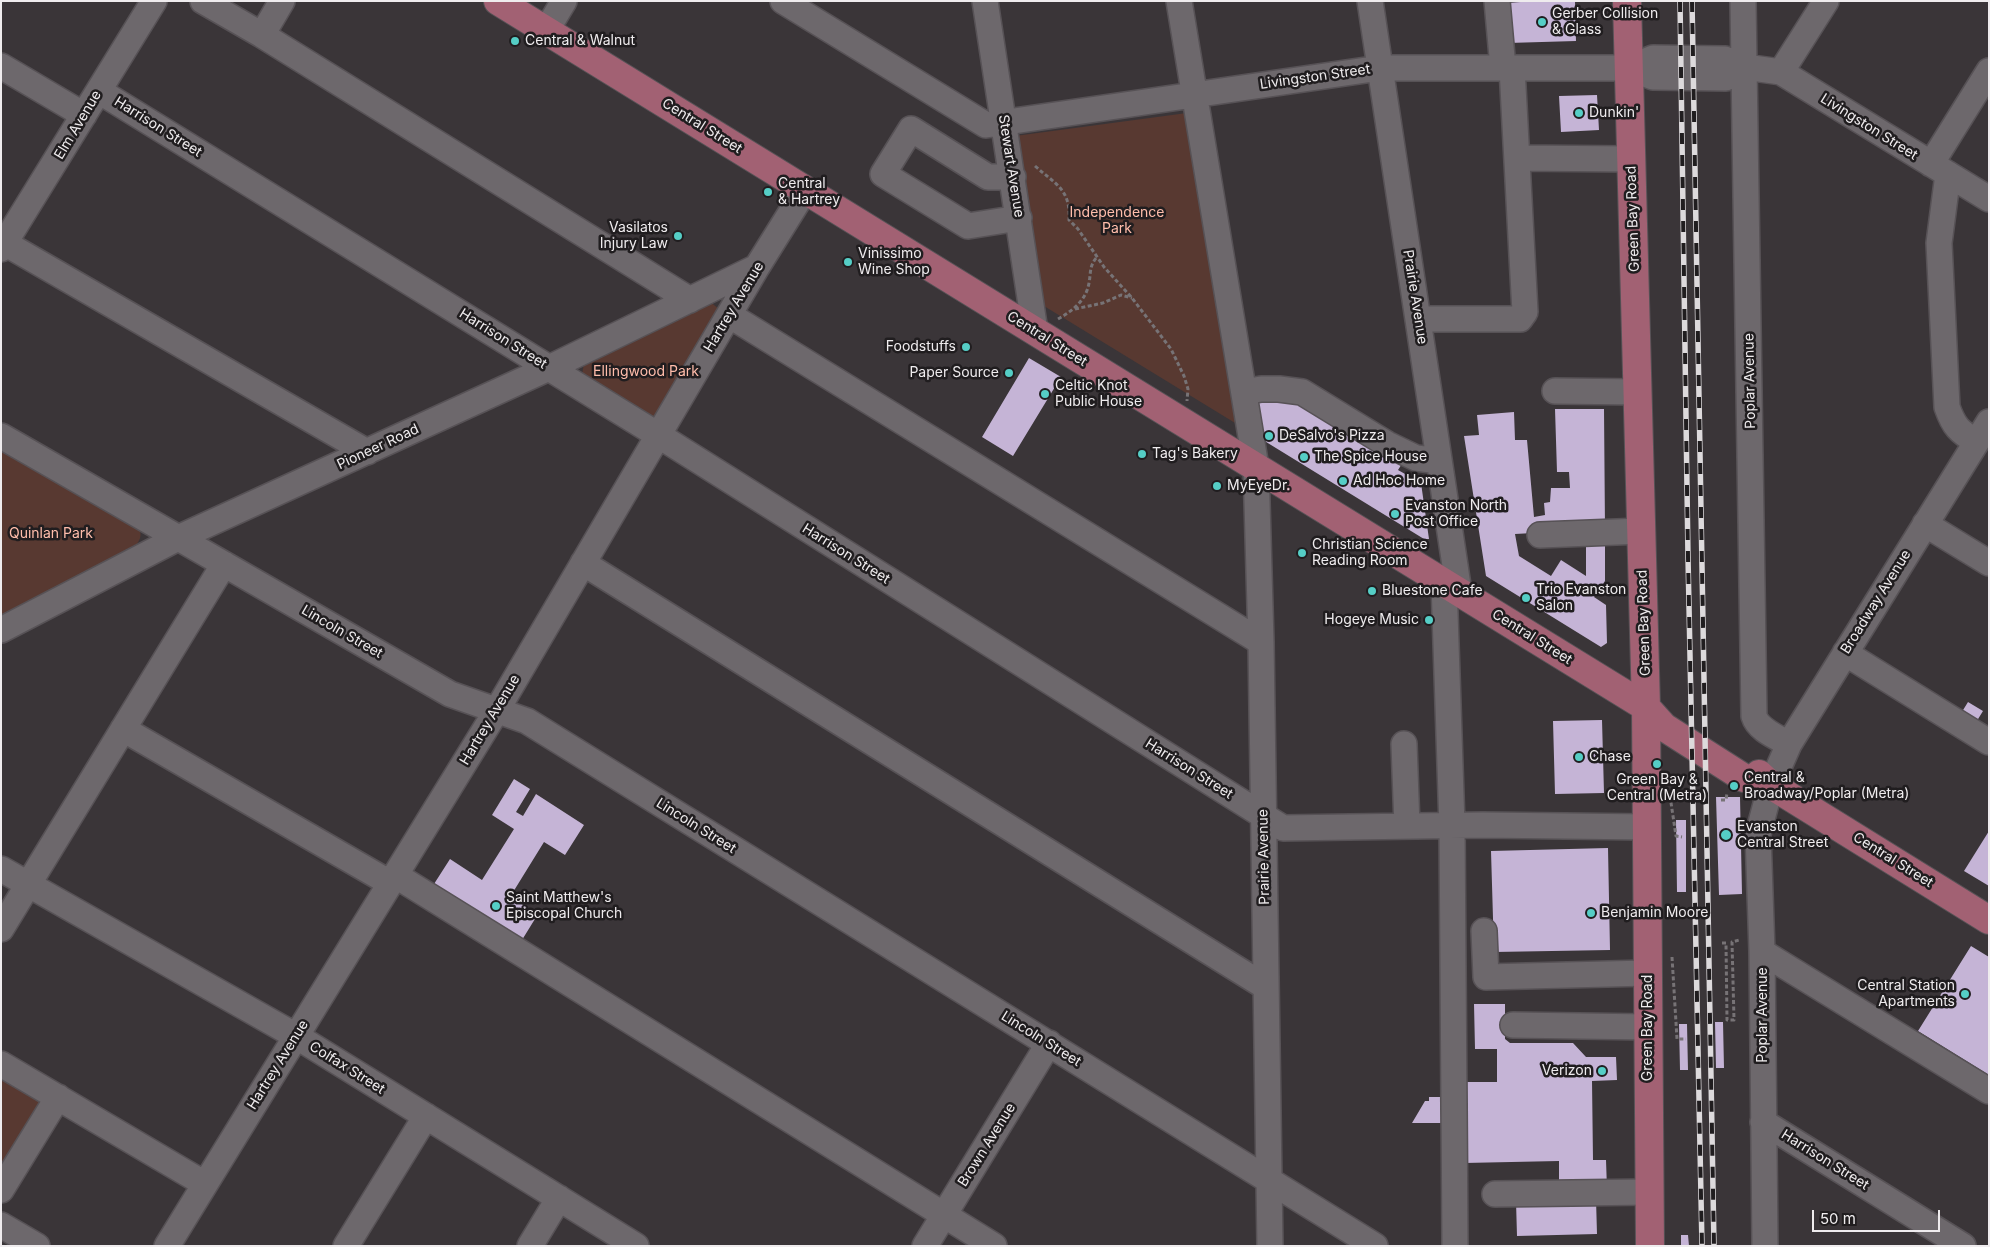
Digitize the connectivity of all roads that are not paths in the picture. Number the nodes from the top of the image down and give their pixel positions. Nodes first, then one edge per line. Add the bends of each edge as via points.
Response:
1 (154, 1) edge
2 (203, 1) edge
3 (282, 1) edge
4 (498, 1) edge
5 (564, 1) edge
6 (782, 1) edge
7 (985, 1) edge
8 (1179, 1) edge
9 (1370, 1) edge
10 (1497, 1) edge
11 (1627, 1) edge
12 (1743, 1) edge
13 (1826, 1) edge
14 (546, 30) junction
15 (262, 35) junction
16 (1, 66) edge
17 (1745, 67) junction
18 (1380, 68) junction
19 (1508, 68) junction
20 (1629, 68) junction
21 (1989, 71) edge
22 (1781, 72) junction
23 (99, 90) junction
24 (1194, 94) junction
25 (84, 115) junction
26 (1004, 122) junction
27 (1517, 158) junction
28 (1631, 159) junction
29 (1939, 170) junction
30 (1013, 177) junction
31 (805, 190) junction
32 (1989, 200) edge
33 (1019, 218) junction
34 (2, 245) edge
35 (757, 267) junction
36 (690, 300) junction
37 (729, 314) junction
38 (1418, 319) junction
39 (1047, 325) junction
40 (550, 368) junction
41 (1555, 391) dead end
42 (1244, 392) junction
43 (1638, 392) junction
44 (1982, 432) edge
45 (658, 435) junction
46 (1, 436) edge
47 (367, 452) junction
48 (1439, 461) junction
49 (1256, 467) junction
50 (1925, 524) junction
51 (1642, 531) junction
52 (1540, 535) dead end
53 (178, 538) junction
54 (583, 563) junction
55 (1989, 563) edge
56 (224, 564) junction
57 (1451, 587) junction
58 (1, 630) edge
59 (1261, 642) junction
60 (1845, 653) junction
61 (1646, 707) junction
62 (496, 710) junction
63 (123, 729) junction
64 (1989, 742) edge
65 (1404, 744) dead end
66 (1788, 744) junction
67 (1771, 785) junction
68 (1263, 816) junction
69 (1407, 826) junction
70 (1452, 826) junction
71 (1647, 827) junction
72 (1, 869) edge
73 (393, 879) junction
74 (28, 884) junction
75 (1989, 920) edge
76 (1, 929) edge
77 (1484, 931) dead end
78 (1762, 952) junction
79 (1648, 973) junction
80 (1266, 987) junction
81 (1514, 1026) dead end
82 (1648, 1027) junction
83 (296, 1036) junction
84 (1049, 1043) junction
85 (1, 1064) edge
86 (1989, 1091) edge
87 (58, 1097) junction
88 (426, 1116) junction
89 (1763, 1122) junction
90 (1268, 1181) junction
91 (205, 1184) junction
92 (1, 1190) edge
93 (1649, 1192) junction
94 (1495, 1194) dead end
95 (559, 1198) junction
96 (944, 1214) junction
97 (1, 1225) edge
98 (37, 1246) edge
99 (167, 1246) edge
100 (346, 1246) edge
101 (530, 1246) edge
102 (636, 1246) edge
103 (925, 1246) edge
104 (994, 1246) edge
105 (1270, 1246) edge
106 (1375, 1246) edge
107 (1455, 1246) edge
108 (1650, 1246) edge
109 (1765, 1246) edge
110 (1963, 1246) edge

1 - 23 street, Elm Avenue
2 - 15 street
3 - 15 street
4 - 14 main road, Central Street
5 - 14 street
6 - 26 street, Livingston Street via 986,125
7 - 26 street, Stewart Avenue
8 - 24 street, Prairie Avenue
9 - 18 street, Prairie Avenue
10 - 19 street
11 - 20 main road, Green Bay Road
12 - 17 street, Poplar Avenue
13 - 22 street
14 - 31 main road, Central Street
15 - 36 street
16 - 25 street
17 - 20 street, Livingston Street via 1725,59 1653,58
17 - 22 street, Livingston Street
17 - 66 street, Poplar Avenue via 1754,716 1762,727
18 - 19 street, Livingston Street
18 - 24 street, Livingston Street
18 - 38 street, Prairie Avenue
19 - 20 street, Livingston Street
19 - 27 street
20 - 28 main road, Green Bay Road
21 - 29 street
22 - 29 street, Livingston Street
23 - 25 street, Elm Avenue
23 - 40 street, Harrison Street
24 - 26 street, Livingston Street
24 - 42 street, Prairie Avenue
25 - 34 street, Elm Avenue
26 - 30 street, Stewart Avenue
27 - 28 street
27 - 38 street via 1525,312 1520,319
28 - 43 main road, Green Bay Road
29 - 32 street, Livingston Street
29 - 44 street via 1939,243 1948,407 1956,428
30 - 33 street, Stewart Avenue
30 - 33 street via 988,177 911,129 883,174 968,226
31 - 35 street, Hartrey Avenue
31 - 39 main road, Central Street
33 - 39 street, Stewart Avenue
34 - 47 street
35 - 36 street, Pioneer Road
35 - 37 street, Hartrey Avenue
36 - 40 street, Pioneer Road
37 - 45 street, Hartrey Avenue
37 - 59 street
38 - 48 street, Prairie Avenue
39 - 49 main road, Central Street
40 - 45 street, Harrison Street
40 - 47 street, Pioneer Road
41 - 43 street
42 - 48 street via 1279,389 1302,392 1387,444 1416,458
42 - 49 street, Prairie Avenue
43 - 51 main road, Green Bay Road
44 - 50 street, Broadway Avenue
45 - 54 street, Hartrey Avenue
45 - 68 street, Harrison Street
46 - 53 street, Lincoln Street
47 - 53 street, Pioneer Road
48 - 57 street, Prairie Avenue
49 - 57 main road, Central Street
49 - 59 street, Prairie Avenue
50 - 55 street
50 - 60 street, Broadway Avenue
51 - 52 street
51 - 61 main road, Green Bay Road
53 - 56 street, Lincoln Street
53 - 58 street, Pioneer Road
54 - 62 street, Hartrey Avenue
54 - 80 street
56 - 62 street, Lincoln Street via 450,694
56 - 63 street
57 - 61 main road, Central Street
57 - 70 street, Prairie Avenue
59 - 68 street, Prairie Avenue
60 - 64 street
60 - 66 street, Broadway Avenue
61 - 67 main road, Central Street via 1664,728 1744,778
61 - 71 main road, Green Bay Road
62 - 73 street, Hartrey Avenue
62 - 84 street, Lincoln Street via 527,721
63 - 73 street
63 - 74 street
65 - 69 street
66 - 67 street, Broadway Avenue
67 - 75 main road, Central Street
67 - 78 street, Poplar Avenue via 1758,834
68 - 69 street, Harrison Street via 1283,828
68 - 80 street, Prairie Avenue
69 - 70 street, Harrison Street
70 - 71 street, Harrison Street
70 - 107 street, Prairie Avenue
71 - 79 main road, Green Bay Road
72 - 74 street, Colfax Street
73 - 83 street, Hartrey Avenue
73 - 96 street
74 - 76 street
74 - 83 street, Colfax Street
77 - 79 street via 1486,977
78 - 86 street
78 - 89 street, Poplar Avenue
79 - 82 main road, Green Bay Road
80 - 90 street, Prairie Avenue
81 - 82 street
82 - 93 main road, Green Bay Road
83 - 88 street, Colfax Street
83 - 91 street, Hartrey Avenue
84 - 90 street, Lincoln Street
84 - 96 street, Brown Avenue
85 - 87 street
87 - 91 street
87 - 92 street
88 - 95 street, Colfax Street
88 - 100 street
89 - 109 street, Poplar Avenue
89 - 110 street, Harrison Street
90 - 105 street, Prairie Avenue
90 - 106 street, Lincoln Street
91 - 99 street, Hartrey Avenue
93 - 94 street
93 - 108 main road, Green Bay Road
95 - 101 street
95 - 102 street, Colfax Street
96 - 103 street, Brown Avenue
96 - 104 street
97 - 98 street

